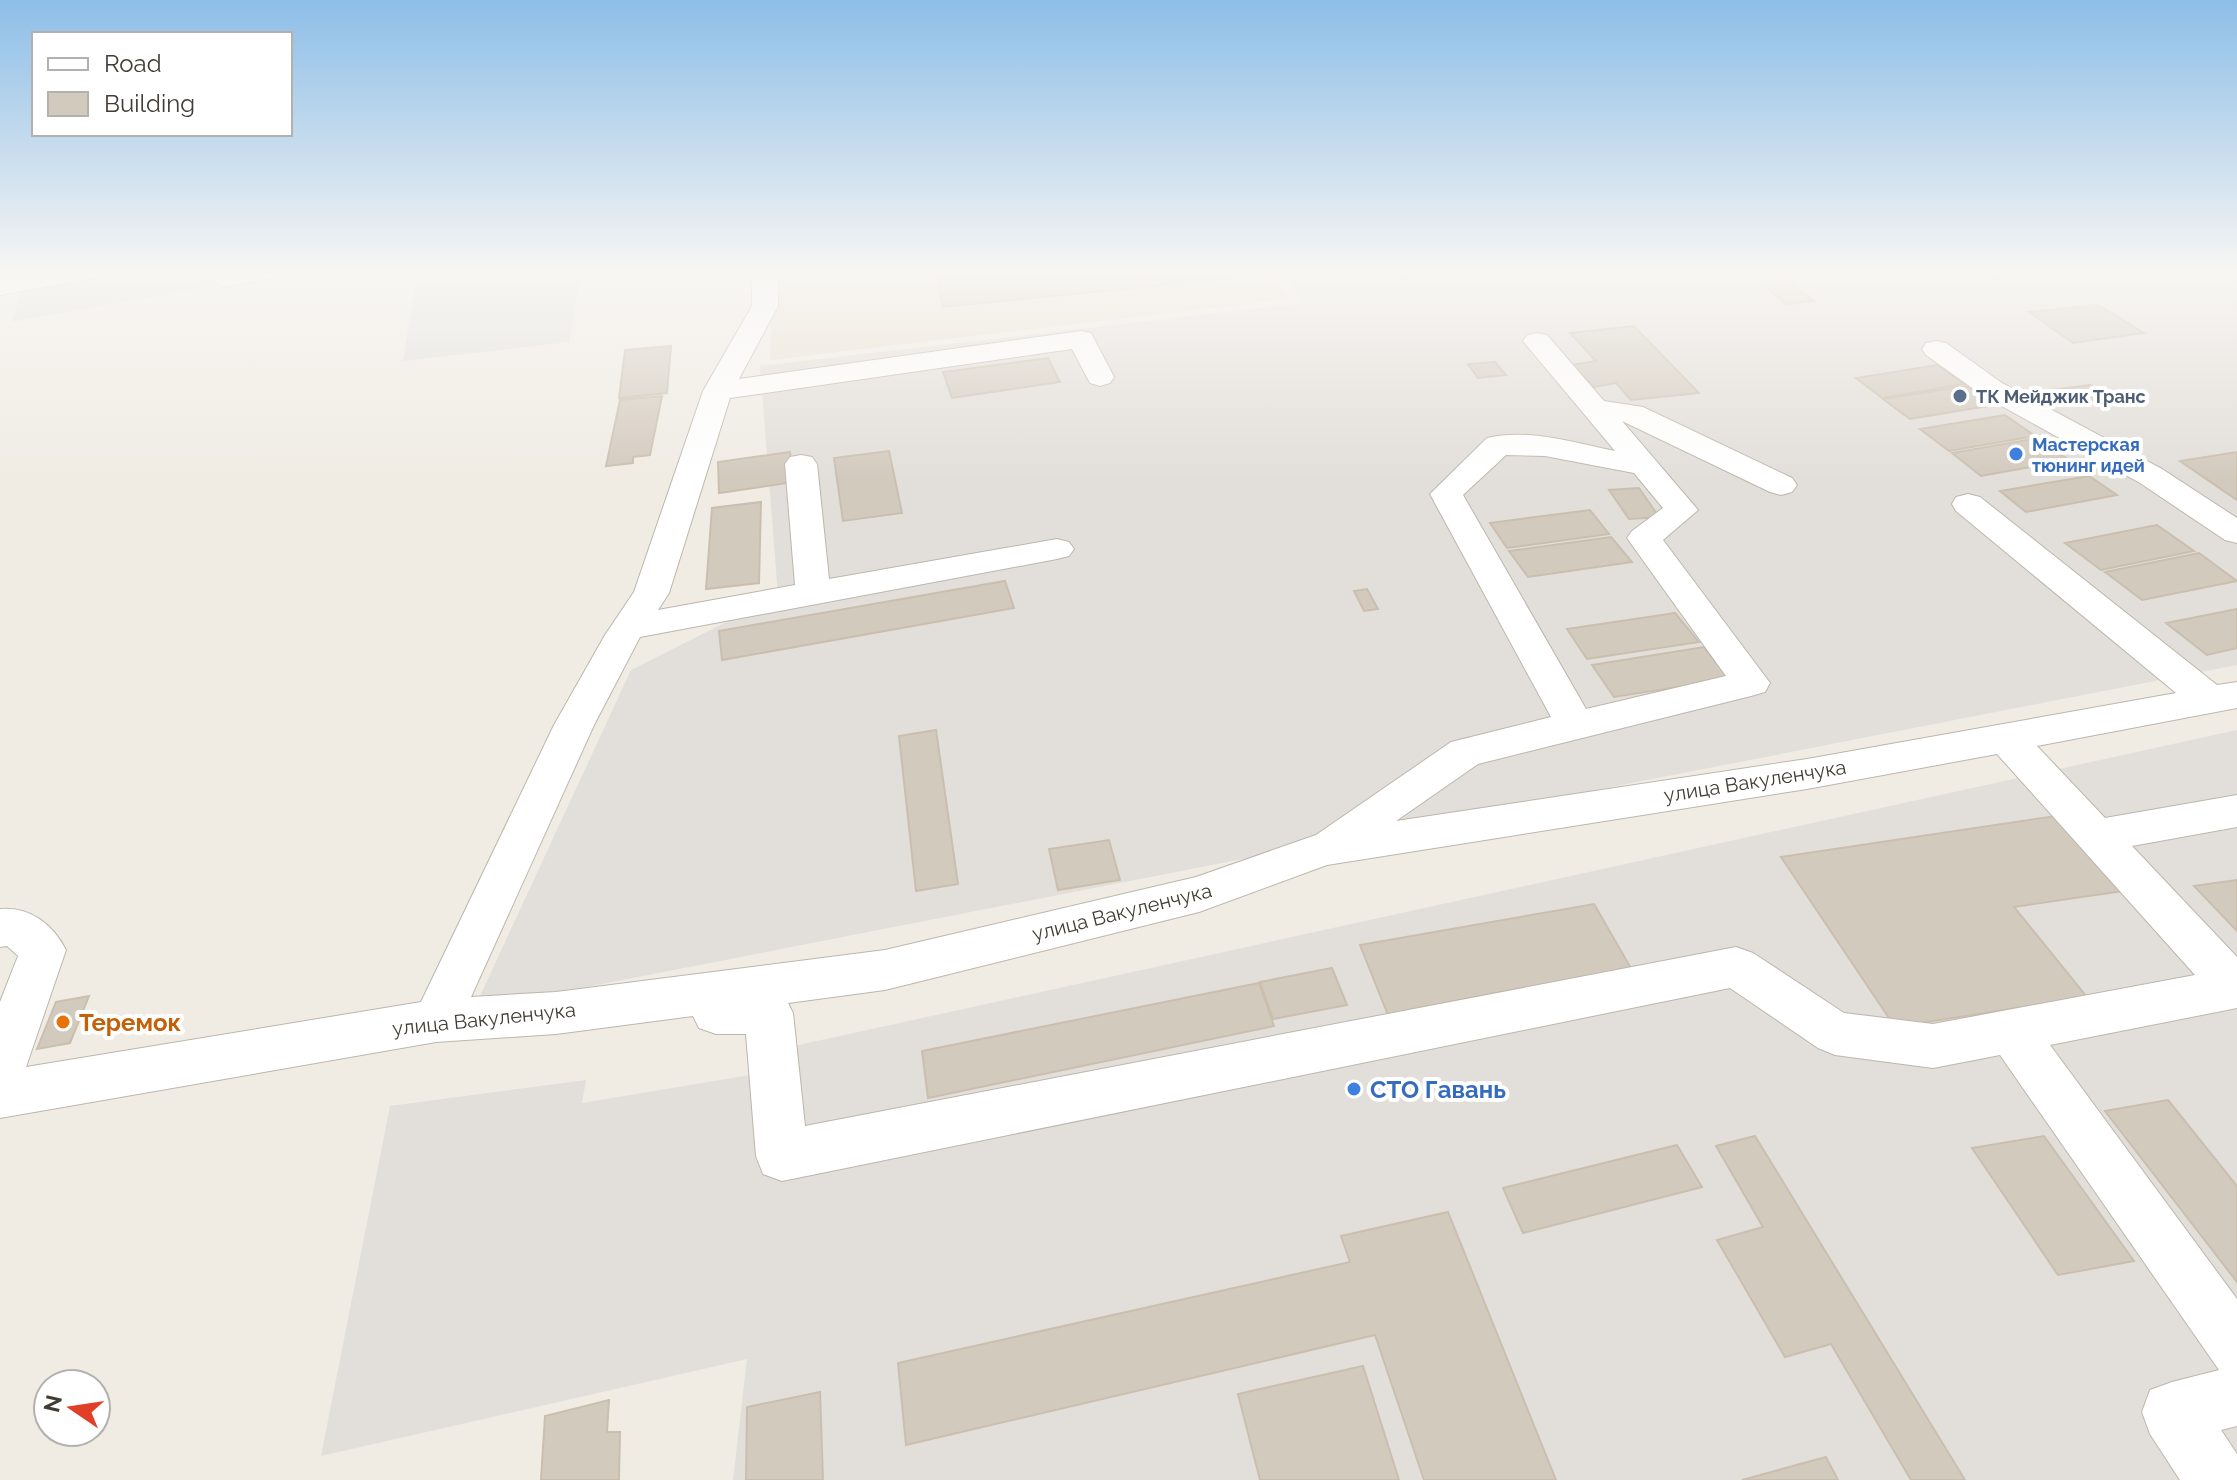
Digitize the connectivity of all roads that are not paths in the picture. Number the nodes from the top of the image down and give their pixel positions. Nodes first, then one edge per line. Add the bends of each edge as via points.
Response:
1 (746, 341) edge
2 (1067, 341) edge
3 (1082, 341) edge
4 (1537, 341) dead end
5 (1936, 349) dead end
6 (1100, 377) dead end
7 (718, 391) junction
8 (1596, 409) junction
9 (801, 464) dead end
10 (1644, 466) junction
11 (1781, 485) dead end
12 (1968, 504) dead end
13 (2237, 533) edge
14 (1057, 549) dead end
15 (813, 593) junction
16 (629, 627) junction
17 (2223, 697) edge
18 (1575, 725) junction
19 (2005, 737) junction
20 (2237, 811) edge
21 (2096, 836) junction
22 (1324, 849) junction
23 (0, 928) edge
24 (2237, 989) edge
25 (556, 1013) junction
26 (436, 1021) junction
27 (2011, 1031) junction
28 (0, 1069) edge
29 (0, 1095) edge
30 (2237, 1348) edge
31 (2237, 1396) edge
32 (2217, 1480) edge

1 - 7 street
2 - 7 street
3 - 6 street
4 - 8 street
5 - 13 street via 1992,389 2151,476
7 - 16 street via 666,556
8 - 10 street
8 - 11 street via 1632,413
9 - 15 street
10 - 18 street via 1682,510 1644,538 1751,683
10 - 18 street via 1545,447 1498,445 1446,494
12 - 17 street
14 - 15 street
15 - 16 street
16 - 26 street via 574,725
17 - 19 street, улица Вакуленчука
18 - 22 street via 1465,752
19 - 21 street
19 - 22 street, улица Вакуленчука via 1807,774
20 - 21 street
21 - 24 street
22 - 25 street, улица Вакуленчука via 1199,894 885,970
23 - 28 street via 16,926 43,950
24 - 27 street
25 - 26 street, улица Вакуленчука
25 - 27 street via 769,1013 782,1156 1736,967 1835,1033 1933,1046
26 - 29 street, улица Вакуленчука
27 - 30 street
31 - 32 street via 2172,1412

